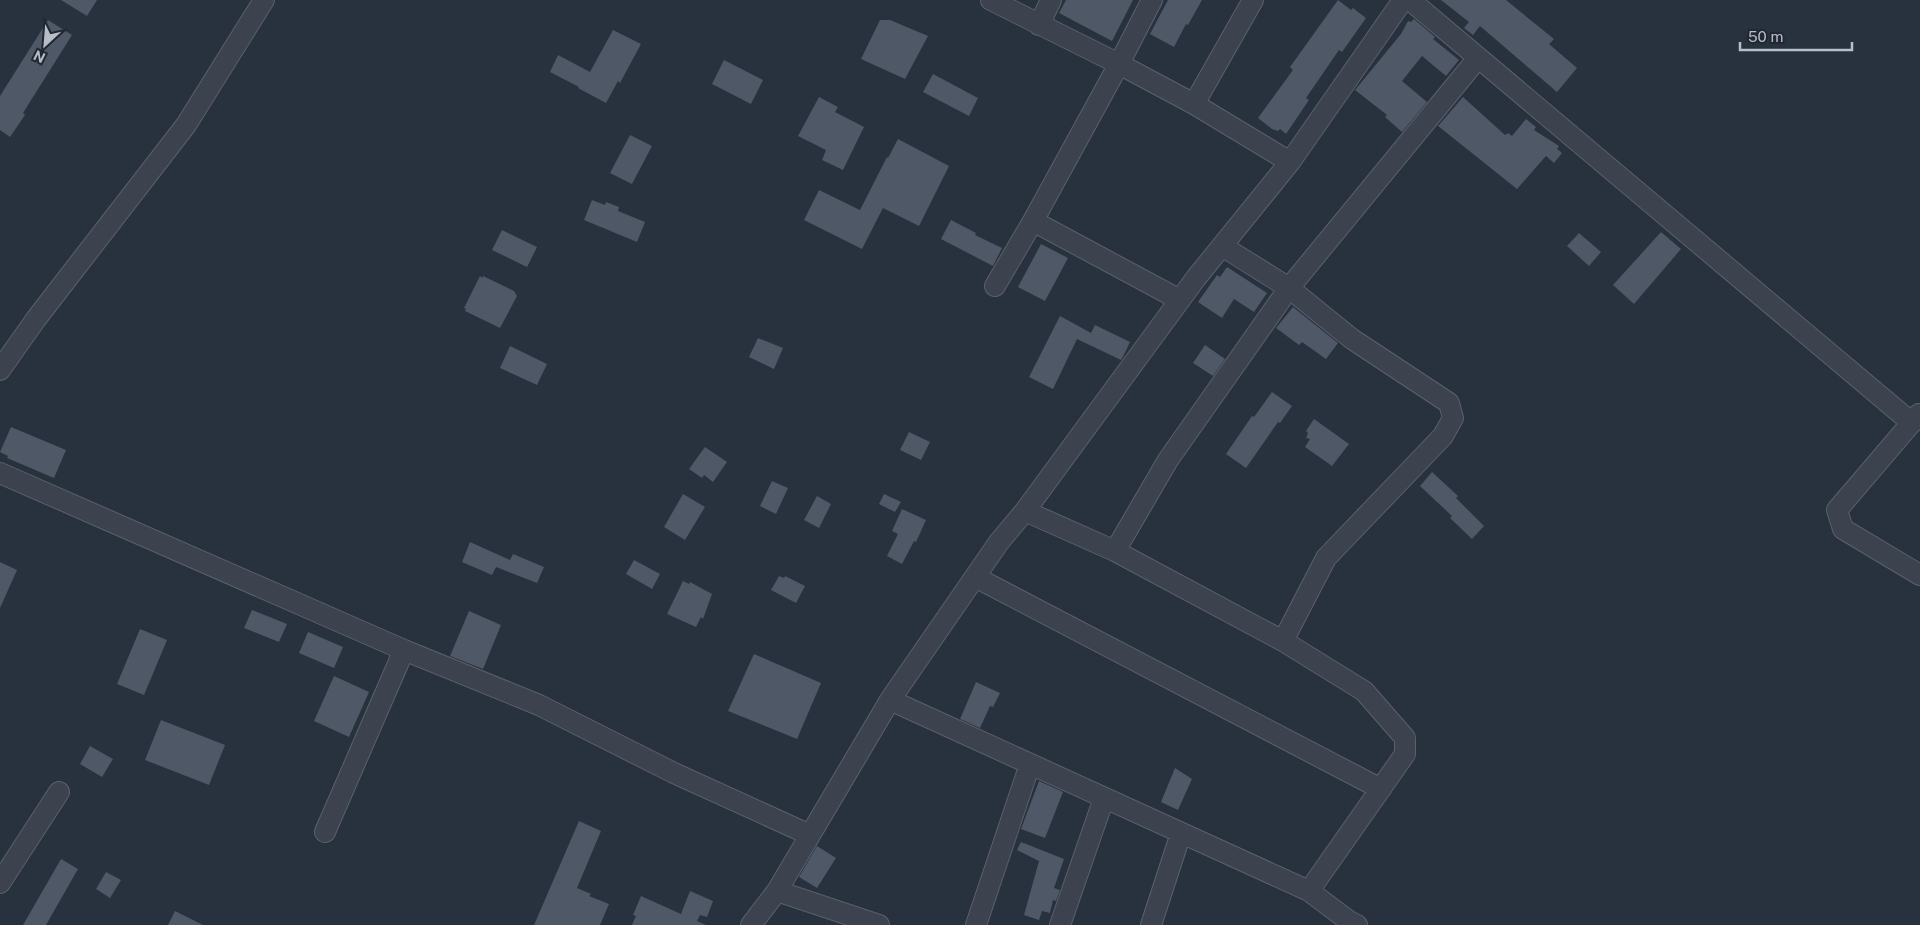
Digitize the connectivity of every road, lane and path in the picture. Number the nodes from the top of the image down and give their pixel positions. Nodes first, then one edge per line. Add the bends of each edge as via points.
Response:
1 (264, 0) edge
2 (991, 0) edge
3 (1051, 0) edge
4 (1152, 0) edge
5 (1253, 0) edge
6 (1403, 0) edge
7 (1410, 0) edge
8 (1039, 25) junction
9 (1478, 58) junction
10 (1119, 64) junction
11 (1194, 104) junction
12 (1290, 162) junction
13 (1033, 221) junction
14 (1222, 246) junction
15 (995, 286) dead end
16 (1289, 288) junction
17 (1180, 300) junction
18 (0, 370) edge
19 (1916, 419) edge
20 (0, 473) edge
21 (1025, 512) junction
22 (1115, 551) junction
23 (1920, 575) edge
24 (975, 577) junction
25 (1284, 641) junction
26 (404, 650) junction
27 (890, 700) junction
28 (1030, 764) junction
29 (1381, 789) junction
30 (58, 792) dead end
31 (1104, 798) junction
32 (325, 832) dead end
33 (1180, 833) junction
34 (810, 836) junction
35 (0, 883) edge
36 (777, 891) junction
37 (1309, 891) junction
38 (855, 921) edge
39 (751, 925) edge
40 (879, 925) edge
41 (976, 925) edge
42 (1060, 925) edge
43 (1151, 925) edge
44 (1357, 925) edge

1 - 18 street via 186,125
2 - 8 street
3 - 8 street
4 - 10 street
5 - 11 street
6 - 12 street
7 - 9 street
8 - 10 street
9 - 16 street
9 - 19 street
10 - 11 street
10 - 13 street
11 - 12 street
12 - 14 street
13 - 15 street
13 - 17 street
14 - 16 street
14 - 17 street
16 - 22 street via 1168,460
16 - 25 street via 1352,339 1450,403 1453,418 1443,436 1326,558
17 - 21 street
19 - 23 street via 1837,510 1843,529
20 - 26 street
21 - 22 street
21 - 24 street
22 - 25 street
24 - 27 street
24 - 29 street
25 - 29 street via 1364,691 1405,738 1405,754
26 - 32 street
26 - 34 street via 539,706
27 - 28 street
27 - 34 street
28 - 31 street
28 - 41 street
29 - 37 street
30 - 35 street
31 - 33 street
31 - 42 street
33 - 37 street
33 - 43 street
34 - 36 street
36 - 38 street
36 - 39 street
37 - 44 street
38 - 40 street

